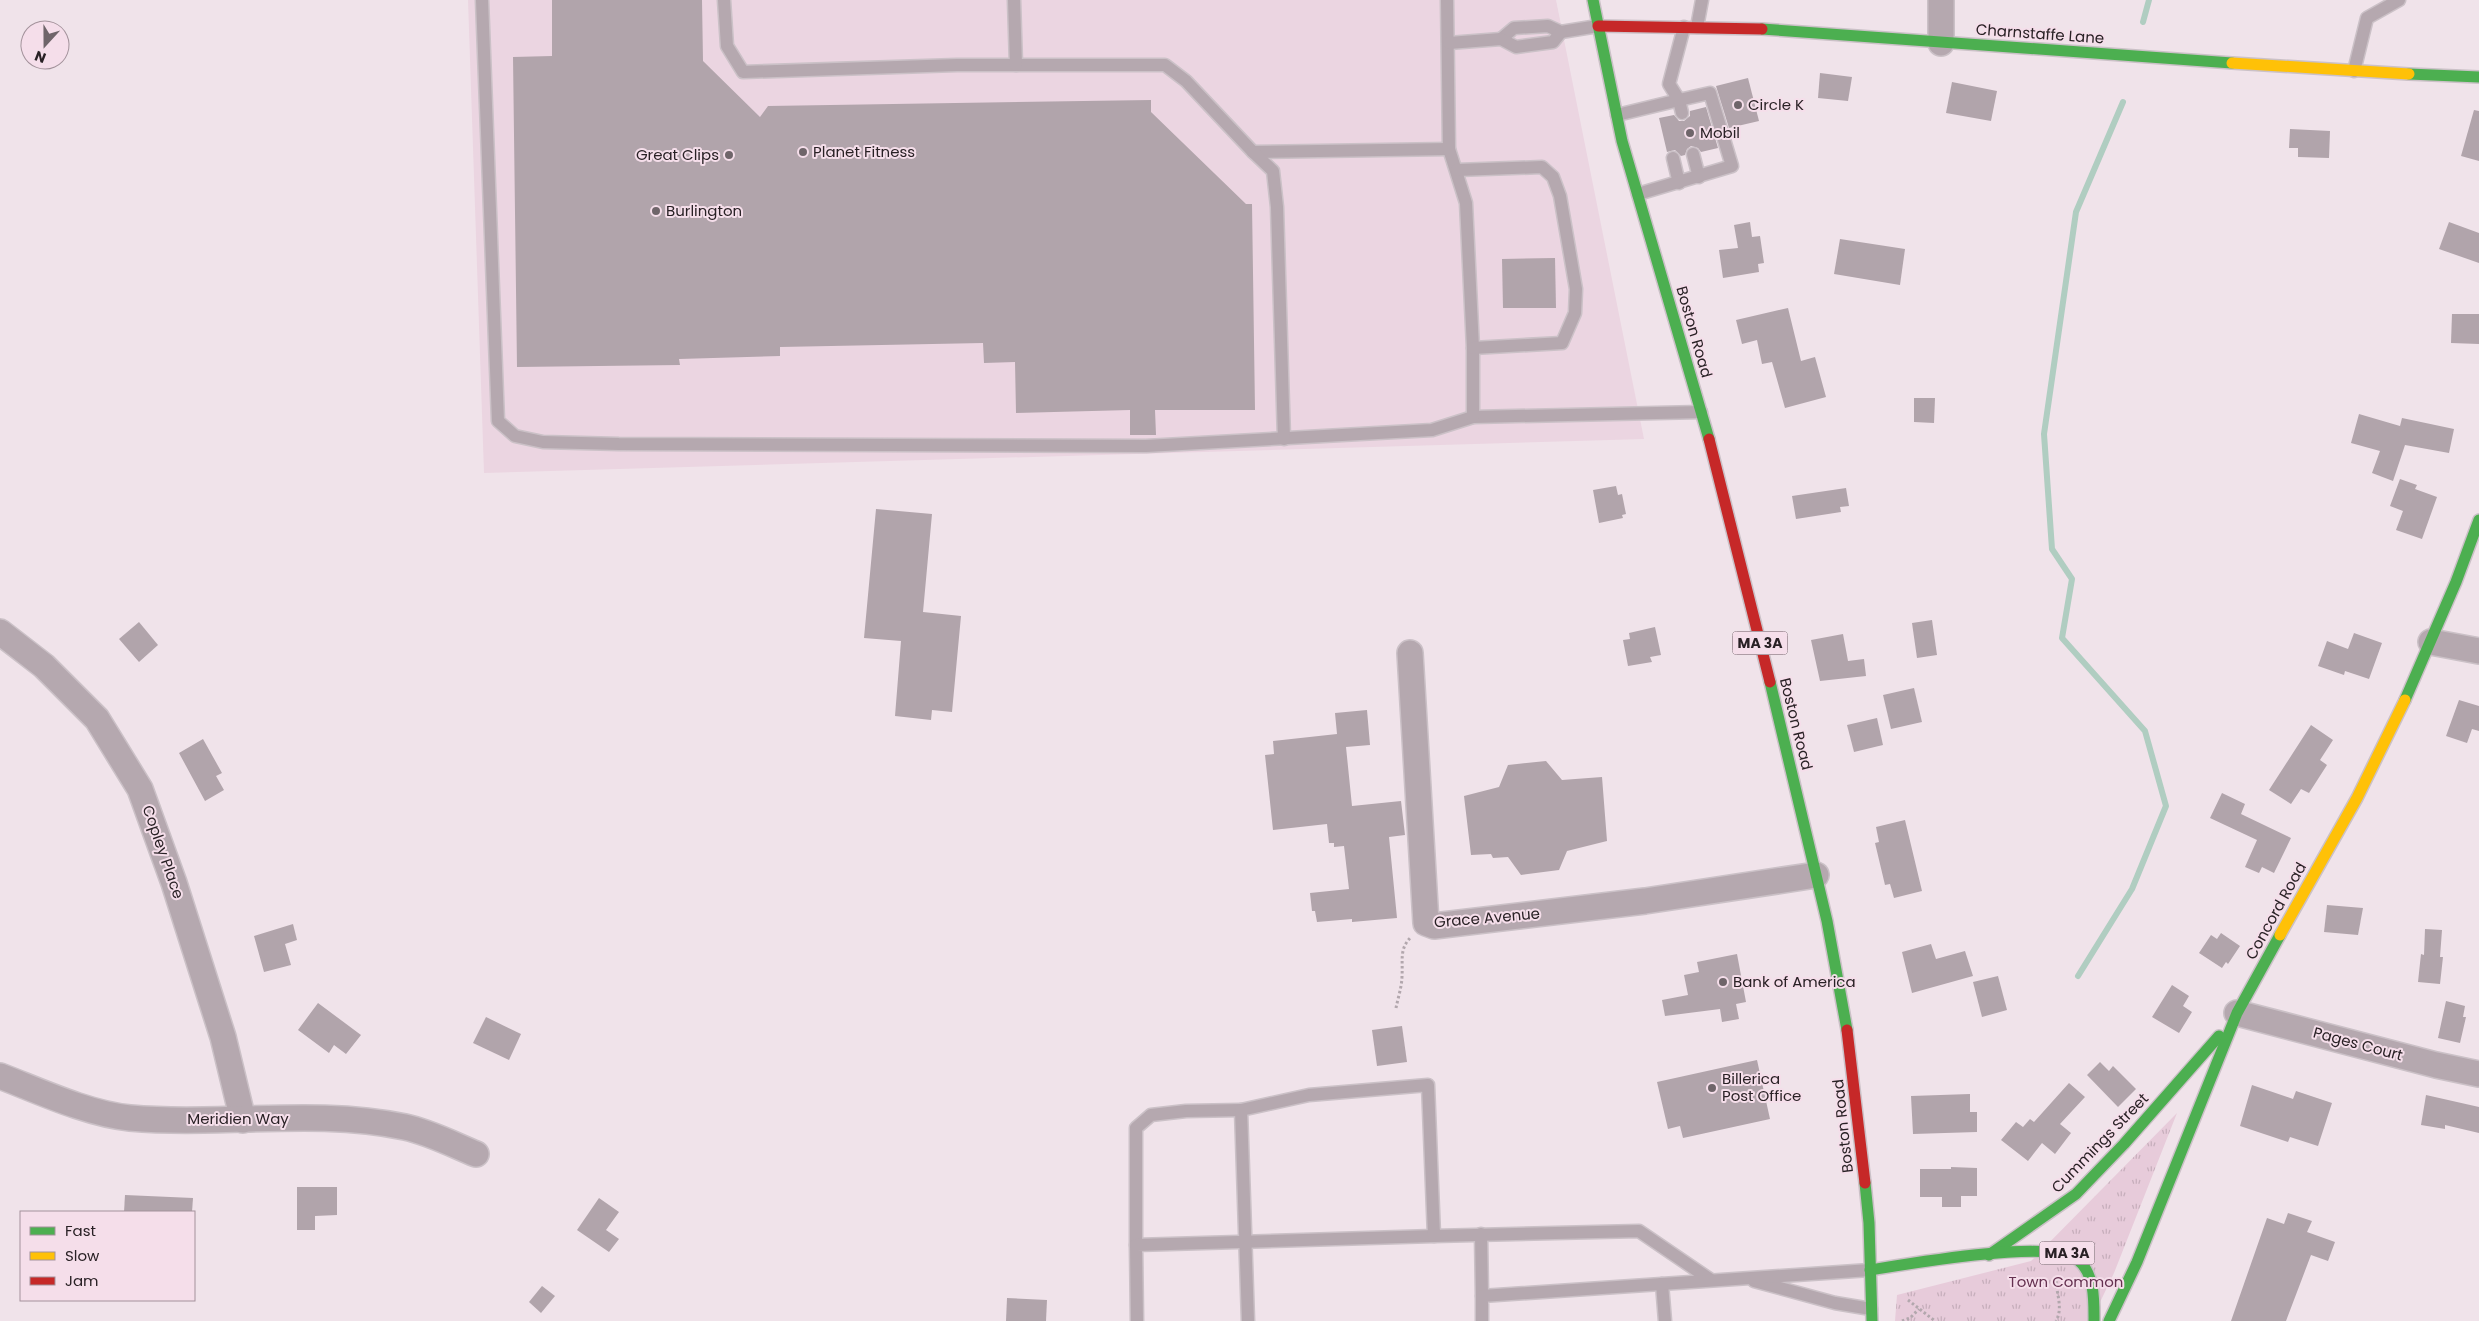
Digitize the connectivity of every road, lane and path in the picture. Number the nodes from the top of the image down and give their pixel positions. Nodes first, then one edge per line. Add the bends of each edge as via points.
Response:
1 (482, 0) edge
2 (724, 0) edge
3 (1014, 0) edge
4 (1447, 0) edge
5 (1594, 0) edge
6 (1702, 0) edge
7 (1941, 0) edge
8 (2398, 0) edge
9 (1598, 26) junction
10 (1684, 26) junction
11 (1697, 26) junction
12 (1561, 32) junction
13 (1501, 39) junction
14 (1449, 43) junction
15 (1941, 43) junction
16 (1016, 65) junction
17 (2354, 71) junction
18 (2479, 77) edge
19 (1678, 100) junction
20 (1660, 104) junction
21 (1682, 113) dead end
22 (1617, 115) junction
23 (1664, 117) dead end
24 (1449, 149) junction
25 (1253, 152) junction
26 (1693, 154) dead end
27 (1673, 158) dead end
28 (1457, 170) junction
29 (1699, 177) junction
30 (1679, 183) junction
31 (1638, 194) junction
32 (1473, 348) junction
33 (1701, 412) junction
34 (1473, 417) junction
35 (1284, 439) junction
36 (2479, 520) edge
37 (0, 632) edge
38 (2431, 642) junction
39 (2479, 651) edge
40 (1410, 653) dead end
41 (1816, 875) junction
42 (1426, 923) junction
43 (1396, 1008) dead end
44 (2237, 1013) junction
45 (2479, 1074) edge
46 (0, 1076) edge
47 (1241, 1110) junction
48 (243, 1120) junction
49 (476, 1154) dead end
50 (1481, 1234) junction
51 (1434, 1236) junction
52 (1246, 1241) junction
53 (1136, 1245) junction
54 (1989, 1255) junction
55 (1870, 1270) junction
56 (2056, 1275) dead end
57 (1744, 1278) junction
58 (1711, 1280) junction
59 (1662, 1284) junction
60 (1482, 1296) junction
61 (1908, 1300) dead end
62 (1919, 1309) junction
63 (1871, 1315) edge
64 (1137, 1321) edge
65 (1248, 1321) edge
66 (1482, 1321) edge
67 (1665, 1321) edge
68 (1902, 1321) edge
69 (1935, 1321) edge
70 (2056, 1321) edge
71 (2094, 1321) edge
72 (2109, 1321) edge

1 - 35 lane via 498,420 515,436 543,442 719,445 1146,446
2 - 16 lane via 727,46 743,72
3 - 16 lane
4 - 14 lane
5 - 9 main road, Boston Road / MA 3A
6 - 11 lane
7 - 15 street
8 - 17 lane via 2366,18
9 - 10 main road, Charnstaffe Lane
9 - 12 lane
9 - 22 main road, Boston Road / MA 3A
10 - 11 main road, Charnstaffe Lane
10 - 19 lane via 1669,84
11 - 15 main road, Charnstaffe Lane
12 - 13 lane via 1548,26 1514,28
12 - 13 lane via 1553,42 1516,47
13 - 14 lane
14 - 24 lane
15 - 17 main road, Charnstaffe Lane
16 - 25 lane via 1166,64
17 - 18 main road, Charnstaffe Lane
19 - 20 lane
19 - 21 lane
19 - 29 lane via 1710,92 1732,166
20 - 22 lane
20 - 23 lane
22 - 31 main road, Boston Road / MA 3A
24 - 25 lane
24 - 28 lane
25 - 35 lane via 1273,171 1277,206
26 - 29 lane
27 - 30 lane
28 - 32 lane via 1466,203
28 - 32 lane via 1542,167 1552,177 1560,196 1576,290 1575,313 1562,344
29 - 30 lane
30 - 31 lane
31 - 33 main road, Boston Road / MA 3A
32 - 34 lane
33 - 34 lane
33 - 41 main road, Boston Road / MA 3A
34 - 35 lane via 1432,430
36 - 38 main road, Concord Road
37 - 48 street, Copley Place via 44,666 97,719 140,789 174,882 223,1037
38 - 39 street
38 - 44 main road, Concord Road via 2366,781
40 - 42 street, Grace Avenue
41 - 42 street, Grace Avenue via 1645,901 1434,926
41 - 55 main road, Boston Road / MA 3A via 1842,998 1857,1102 1869,1223
42 - 43 path via 1404,944
44 - 45 street, Pages Court
44 - 54 main road, Cummings Street via 2076,1194
44 - 72 main road, Concord Road via 2137,1262
46 - 48 street, Meridien Way via 44,1094 128,1118
47 - 51 lane via 1309,1095 1428,1085
47 - 52 lane
47 - 53 lane via 1151,1114 1136,1128
48 - 49 street, Meridien Way via 341,1118 407,1127
50 - 51 lane
50 - 58 lane via 1639,1231
50 - 60 lane
51 - 52 lane
52 - 53 lane
52 - 65 lane
53 - 64 lane
54 - 55 main road, Cummings Street / MA 3A
54 - 71 main road, MA 3A via 2061,1250 2073,1255 2084,1266 2090,1279
55 - 57 lane
55 - 63 main road, Boston Road / MA 3A
56 - 70 path via 2060,1310
57 - 58 lane
57 - 63 lane
58 - 59 lane
59 - 60 lane
59 - 67 lane
60 - 66 lane
61 - 62 path
62 - 68 path
62 - 69 path

